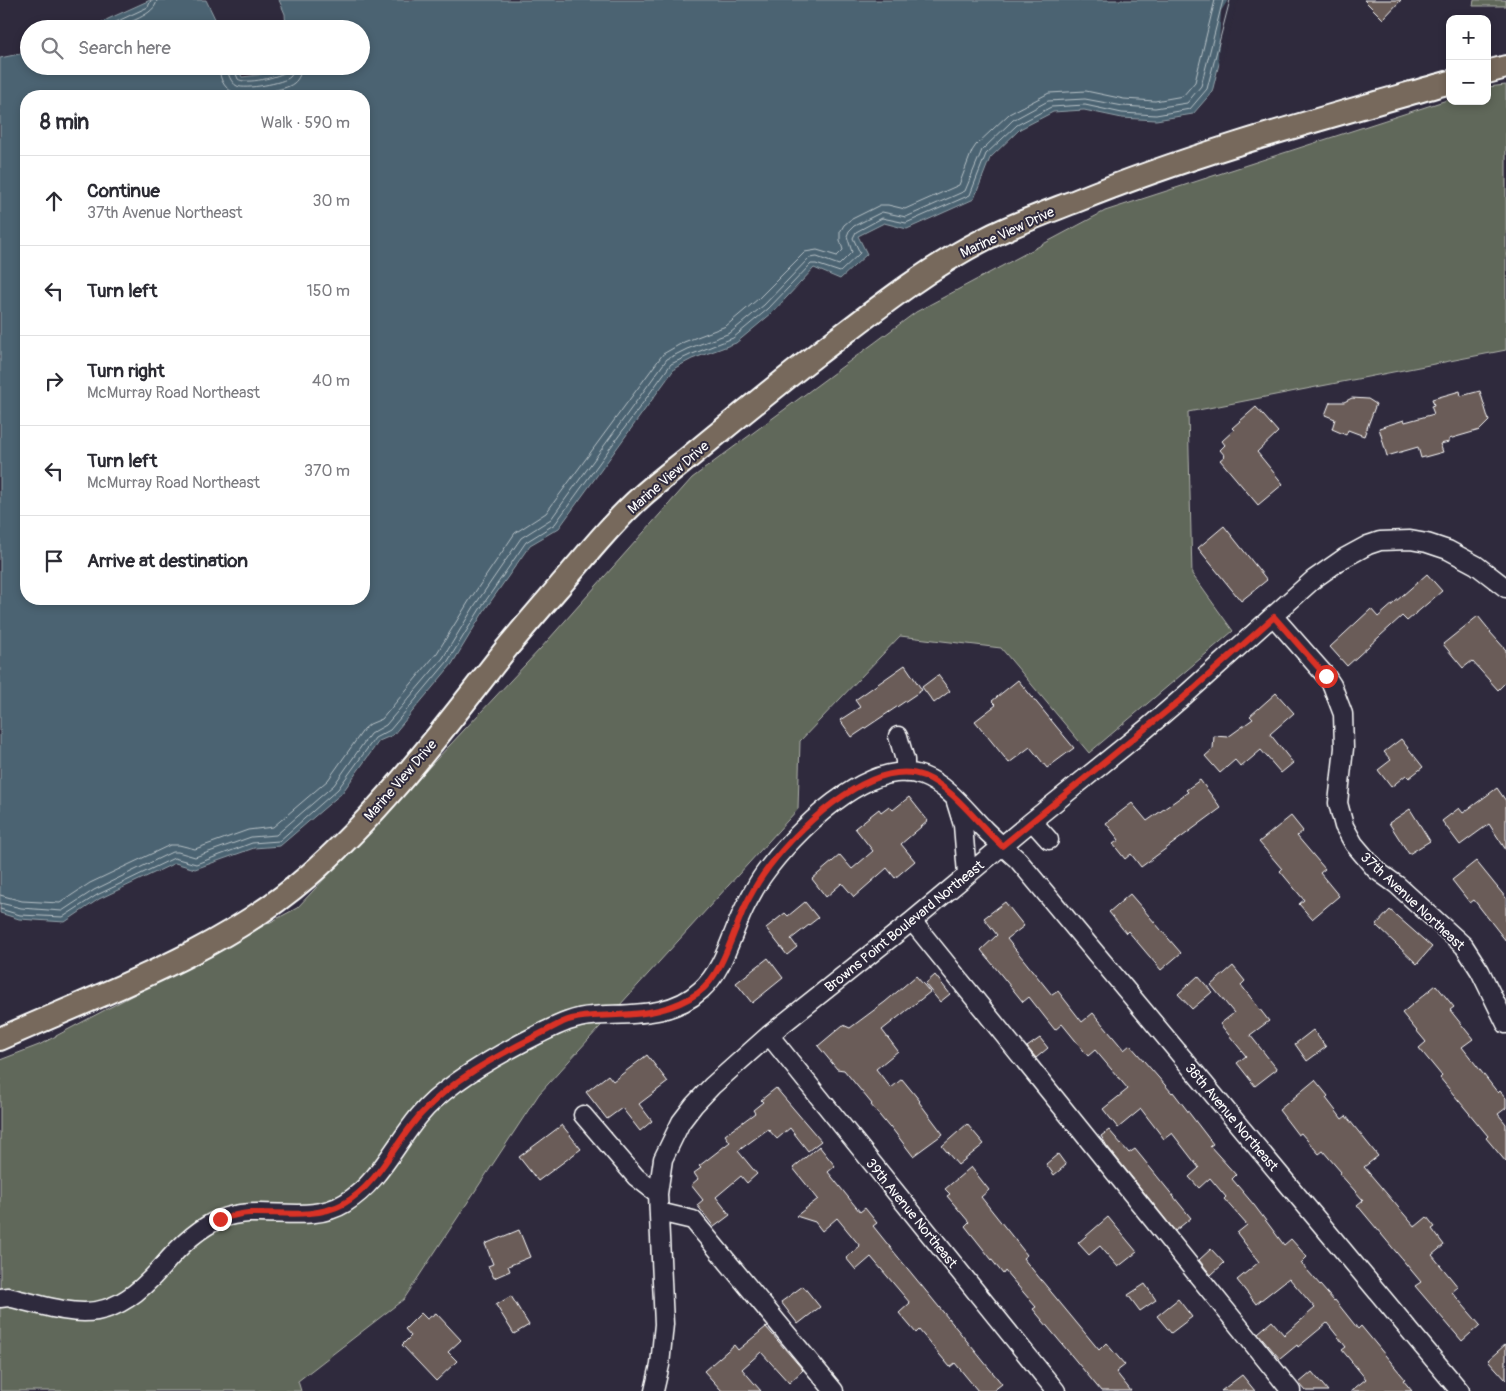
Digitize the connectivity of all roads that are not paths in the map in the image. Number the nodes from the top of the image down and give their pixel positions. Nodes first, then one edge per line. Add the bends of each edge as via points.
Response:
1 (1506, 67) edge
2 (1491, 71) edge
3 (1446, 83) edge
4 (1506, 588) edge
5 (1274, 617) junction
6 (898, 736) dead end
7 (905, 773) junction
8 (955, 799) junction
9 (1032, 821) junction
10 (1048, 840) dead end
11 (1002, 846) junction
12 (967, 874) junction
13 (912, 921) junction
14 (1506, 1024) edge
15 (769, 1035) junction
16 (0, 1038) edge
17 (583, 1115) dead end
18 (658, 1194) junction
19 (659, 1212) junction
20 (0, 1298) edge
21 (654, 1391) edge
22 (834, 1391) edge
23 (1056, 1391) edge
24 (1291, 1391) edge
25 (1460, 1391) edge

1 - 2 main road
3 - 16 main road, Marine View Drive via 1136,176 988,237 922,277 779,384 640,497 511,643 374,811 304,880 260,913 180,959
4 - 5 street, Browns Point Boulevard Northeast via 1476,565 1427,542 1380,541 1336,564
5 - 9 street, Browns Point Boulevard Northeast via 1153,723
5 - 14 street, 37th Avenue Northeast via 1326,676 1341,705 1345,739 1338,803 1344,826 1354,844 1376,870 1398,885 1464,946
6 - 7 street
7 - 8 street, 38th Avenue Northeast via 925,777
7 - 20 street via 877,777 844,795 818,815 782,851 762,875 713,975 700,991 661,1011 590,1016 565,1022 507,1051 453,1086 420,1114 386,1162 361,1191 342,1205 315,1213 247,1213 220,1219 180,1246 145,1286 110,1309 67,1312 8,1297
8 - 11 street, 38th Avenue Northeast
8 - 12 street via 963,825
9 - 10 street
9 - 11 street, Browns Point Boulevard Northeast
11 - 12 street, Browns Point Boulevard Northeast
11 - 25 street, 38th Avenue Northeast via 1023,866
12 - 13 street, Browns Point Boulevard Northeast
13 - 15 street, Browns Point Boulevard Northeast
13 - 24 street
15 - 18 street, Browns Point Boulevard Northeast via 712,1086 681,1122 663,1159
15 - 23 street, 39th Avenue Northeast
17 - 18 street via 636,1177
18 - 19 street, Browns Point Boulevard Northeast
19 - 21 street, Browns Point Boulevard Northeast via 664,1324
19 - 22 street via 693,1220

